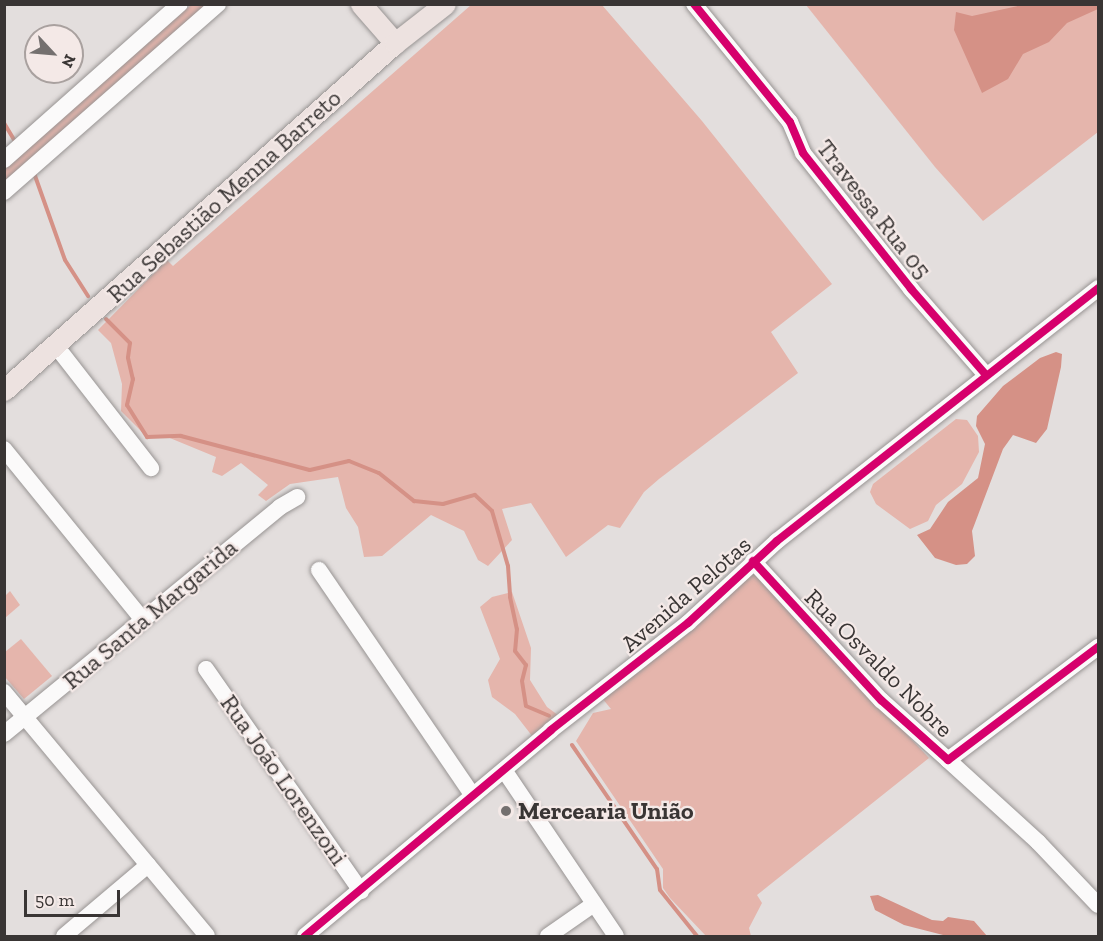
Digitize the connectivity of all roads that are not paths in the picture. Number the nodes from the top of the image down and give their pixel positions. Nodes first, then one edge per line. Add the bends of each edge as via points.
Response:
1 (180, 4) edge
2 (218, 4) edge
3 (361, 4) edge
4 (445, 4) edge
5 (694, 4) edge
6 (395, 43) junction
7 (8, 157) edge
8 (4, 192) edge
9 (1098, 288) edge
10 (56, 346) junction
11 (986, 375) junction
12 (4, 390) edge
13 (4, 449) edge
14 (151, 468) dead end
15 (297, 497) dead end
16 (753, 561) junction
17 (319, 570) dead end
18 (143, 620) junction
19 (1098, 647) edge
20 (206, 669) dead end
21 (4, 692) edge
22 (24, 717) junction
23 (4, 734) edge
24 (948, 760) junction
25 (504, 770) junction
26 (473, 796) junction
27 (148, 865) junction
28 (361, 891) junction
29 (594, 904) junction
30 (1098, 905) edge
31 (64, 936) edge
32 (207, 936) edge
33 (304, 936) edge
34 (548, 936) edge
35 (616, 936) edge

1 - 7 street
2 - 8 street
3 - 6 main road
4 - 6 main road, Rua Sebastião Menna Barreto
5 - 11 street, Travessa Rua 05 via 790,122 803,153
6 - 10 main road, Rua Sebastião Menna Barreto
9 - 11 street, Avenida Pelotas
10 - 12 main road, Rua Sebastião Menna Barreto
10 - 14 street
11 - 16 street, Avenida Pelotas
13 - 18 street
15 - 18 street, Rua Santa Margarida
16 - 24 street, Rua Osvaldo Nobre via 881,700
16 - 25 street, Avenida Pelotas via 688,623
17 - 26 street
18 - 22 street, Rua Santa Margarida
19 - 24 street, Rua Osvaldo Nobre
20 - 28 street, Rua João Lorenzoni
21 - 22 street
22 - 23 street, Rua Santa Margarida
22 - 27 street
24 - 30 street via 1038,842
25 - 26 street, Avenida Pelotas
25 - 29 street
26 - 28 street, Avenida Pelotas
27 - 31 street
27 - 32 street
28 - 33 street, Avenida Pelotas
29 - 34 street
29 - 35 street

